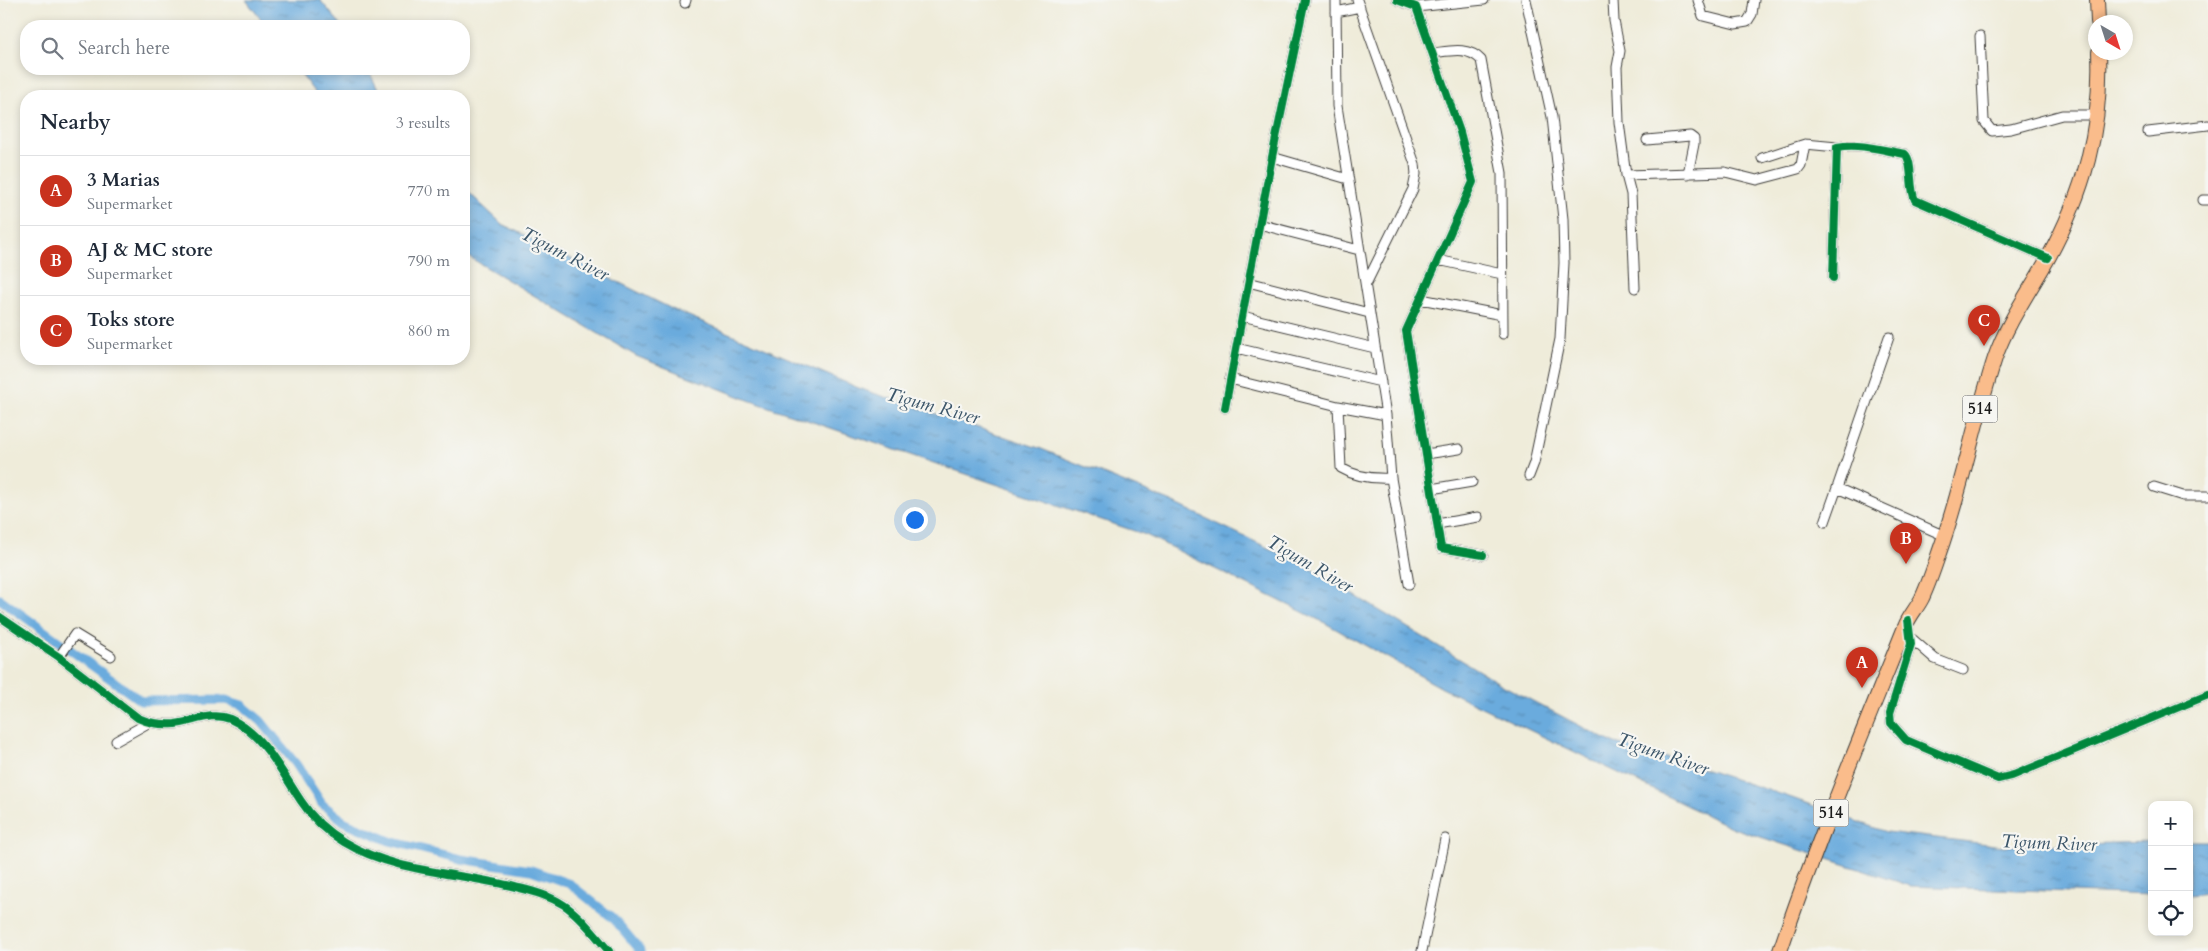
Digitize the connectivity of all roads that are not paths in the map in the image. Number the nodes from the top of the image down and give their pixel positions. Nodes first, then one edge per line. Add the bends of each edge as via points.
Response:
1 (1305, 0) edge
2 (1336, 0) edge
3 (1397, 0) edge
4 (1484, 0) edge
5 (1526, 0) edge
6 (1613, 0) edge
7 (1698, 0) edge
8 (1754, 0) edge
9 (2097, 0) edge
10 (1358, 4) edge
11 (1416, 7) junction
12 (1336, 12) junction
13 (2098, 15) edge
14 (1980, 36) dead end
15 (1433, 53) junction
16 (2099, 60) edge
17 (2097, 114) junction
18 (2208, 125) edge
19 (2148, 132) dead end
20 (1647, 140) dead end
21 (1805, 144) junction
22 (1837, 147) junction
23 (1272, 157) junction
24 (1762, 158) dead end
25 (1688, 174) junction
26 (1626, 175) junction
27 (1348, 179) junction
28 (1259, 224) junction
29 (1359, 250) junction
30 (2048, 258) junction
31 (1438, 260) junction
32 (1502, 274) junction
33 (1833, 278) dead end
34 (1248, 282) junction
35 (1366, 284) junction
36 (1634, 288) dead end
37 (1421, 299) junction
38 (1369, 313) junction
39 (1502, 315) junction
40 (1242, 316) junction
41 (1503, 334) dead end
42 (1889, 337) dead end
43 (1236, 348) junction
44 (1375, 348) junction
45 (1230, 379) junction
46 (1380, 382) junction
47 (1338, 406) junction
48 (1225, 408) dead end
49 (1386, 415) junction
50 (1459, 449) dead end
51 (1426, 454) junction
52 (1529, 476) dead end
53 (1392, 478) junction
54 (1472, 482) dead end
55 (2154, 487) dead end
56 (1837, 488) junction
57 (1431, 489) junction
58 (2208, 496) edge
59 (1478, 517) dead end
60 (1826, 522) dead end
61 (1437, 524) junction
62 (1944, 536) junction
63 (1483, 556) dead end
64 (1409, 584) dead end
65 (0, 617) edge
66 (1908, 620) junction
67 (1910, 638) junction
68 (61, 654) junction
69 (111, 656) dead end
70 (1963, 670) dead end
71 (2208, 695) edge
72 (148, 723) junction
73 (116, 741) dead end
74 (1446, 839) dead end
75 (609, 951) edge
76 (1422, 951) edge
77 (1780, 951) edge

1 - 23 street
2 - 12 street
3 - 11 street
4 - 11 street
5 - 52 street via 1552,117 1563,219 1564,263 1560,339
6 - 26 street via 1620,51 1619,122
7 - 8 street via 1703,16 1735,24 1747,22
9 - 13 main road
10 - 12 street
10 - 35 street via 1416,174 1413,189
11 - 15 street
12 - 27 street via 1337,106
14 - 17 street via 1984,120 1992,131 2062,115
15 - 31 street via 1473,182
15 - 32 street via 1462,50 1476,54 1481,60 1502,173
16 - 17 main road, 514
17 - 30 main road, 514 via 2090,160
18 - 19 street
20 - 25 street via 1690,136 1694,139
21 - 22 street
21 - 24 street
21 - 25 street via 1798,169 1756,180 1748,180 1732,172
22 - 30 street via 1863,146 1904,154 1908,157 1911,192 1915,200
22 - 33 street
23 - 27 street
23 - 28 street
25 - 26 street
26 - 36 street via 1631,194
27 - 29 street
28 - 29 street
28 - 34 street
29 - 35 street
30 - 62 main road, 514 via 2015,313 1996,356
31 - 32 street
31 - 37 street
32 - 39 street
34 - 38 street
34 - 40 street
35 - 38 street
37 - 39 street
37 - 51 street via 1406,331
38 - 44 street
39 - 41 street
40 - 43 street
40 - 44 street
42 - 56 street
43 - 45 street
43 - 46 street
44 - 46 street
45 - 47 street
45 - 48 street
46 - 49 street
47 - 49 street
47 - 53 street via 1341,468 1373,478
49 - 53 street
50 - 51 street
51 - 57 street
53 - 64 street
54 - 57 street
55 - 58 street via 2183,496
56 - 60 street
56 - 62 street
57 - 61 street
59 - 61 street
61 - 63 street via 1440,548
62 - 66 main road, 514 via 1922,600
65 - 68 street
66 - 67 street
66 - 77 main road, 514
67 - 70 street via 1935,659
67 - 71 street via 1890,712 1891,723 1906,740 1998,779
68 - 69 street via 77,634
68 - 72 street via 127,711
72 - 73 street
72 - 75 street via 174,724 216,715 230,719 262,745 325,830 343,842 369,857 432,872 502,883 553,898 577,914
74 - 76 street

